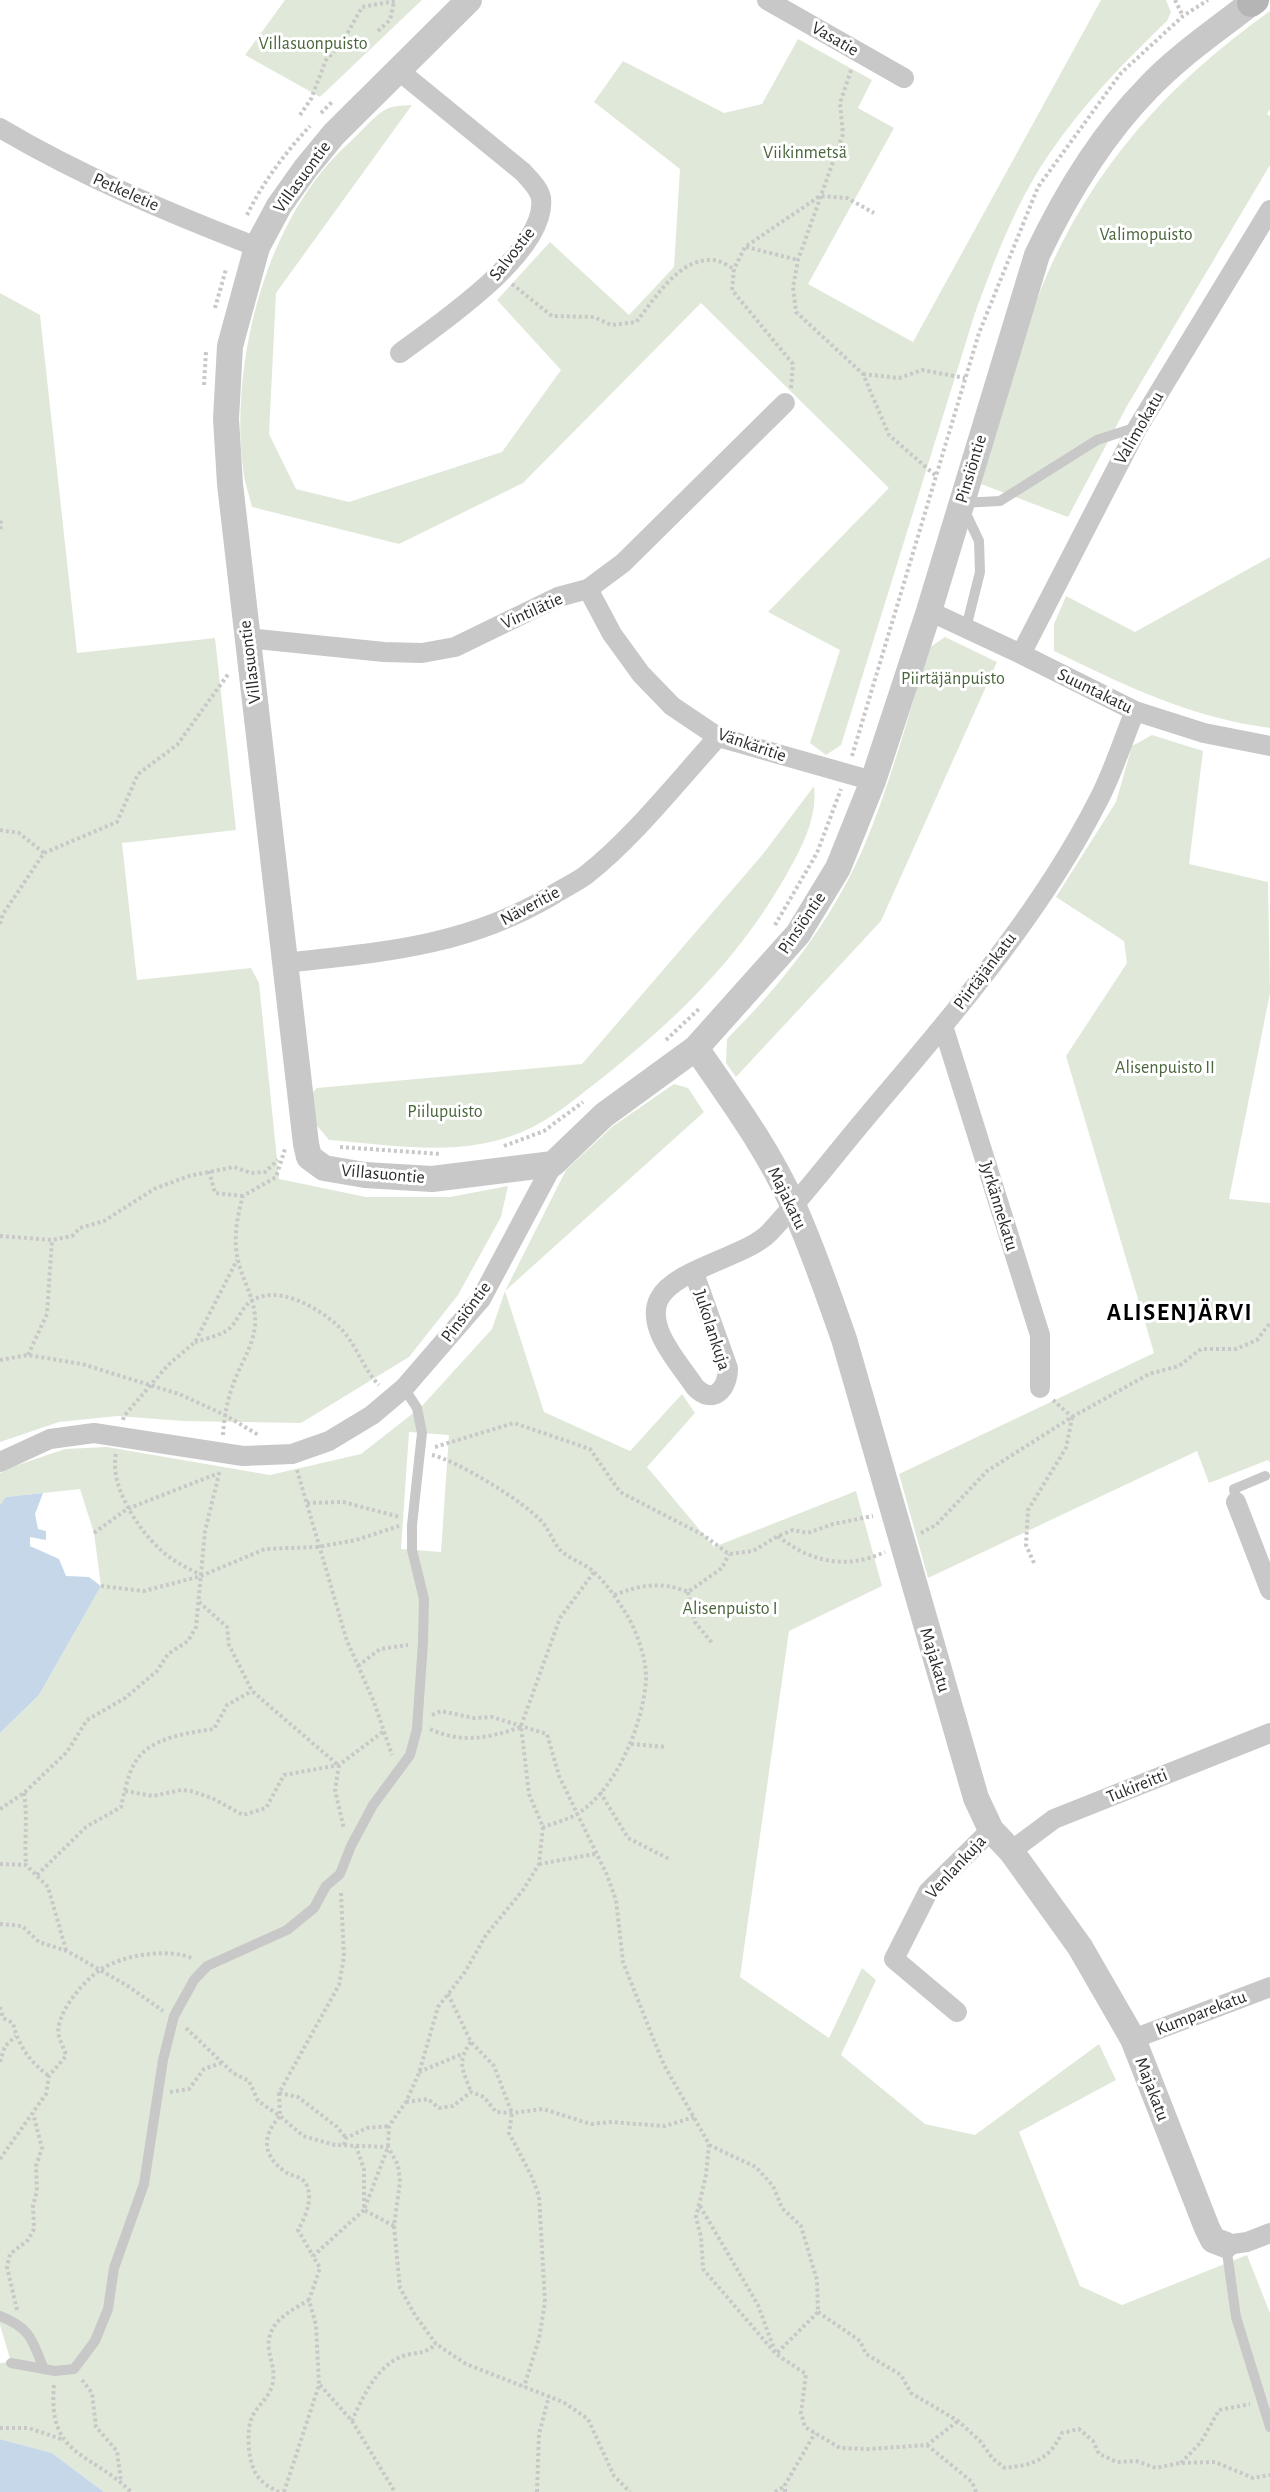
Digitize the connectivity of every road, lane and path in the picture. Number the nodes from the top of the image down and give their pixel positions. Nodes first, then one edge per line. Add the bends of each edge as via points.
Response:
1 (469, 0) edge
2 (767, 0) edge
3 (1176, 0) edge
4 (1208, 0) edge
5 (395, 1) edge
6 (1251, 1) edge
7 (1183, 16) junction
8 (378, 31) dead end
9 (858, 52) junction
10 (398, 70) junction
11 (904, 78) dead end
12 (300, 115) dead end
13 (0, 128) edge
14 (820, 196) junction
15 (1270, 210) edge
16 (874, 213) dead end
17 (257, 247) junction
18 (745, 247) junction
19 (798, 260) junction
20 (734, 269) junction
21 (500, 274) junction
22 (400, 353) dead end
23 (862, 374) junction
24 (965, 378) junction
25 (784, 404) joint
26 (1138, 427) junction
27 (936, 475) junction
28 (961, 503) junction
29 (0, 521) edge
30 (0, 530) edge
31 (588, 589) junction
32 (928, 611) junction
33 (966, 628) junction
34 (247, 638) junction
35 (1021, 654) junction
36 (230, 672) dead end
37 (1135, 711) junction
38 (718, 737) junction
39 (1270, 746) edge
40 (847, 774) junction
41 (873, 781) junction
42 (0, 830) edge
43 (44, 853) junction
44 (0, 924) edge
45 (770, 932) dead end
46 (285, 963) junction
47 (701, 1007) dead end
48 (943, 1026) junction
49 (658, 1046) dead end
50 (696, 1048) junction
51 (592, 1096) dead end
52 (297, 1142) junction
53 (501, 1146) dead end
54 (444, 1155) dead end
55 (280, 1159) junction
56 (553, 1164) junction
57 (209, 1171) junction
58 (243, 1196) junction
59 (793, 1204) junction
60 (0, 1237) edge
61 (52, 1240) junction
62 (237, 1259) junction
63 (693, 1273) junction
64 (253, 1299) junction
65 (1270, 1323) edge
66 (195, 1342) junction
67 (28, 1355) junction
68 (0, 1360) edge
69 (150, 1384) junction
70 (1040, 1388) joint
71 (398, 1393) junction
72 (225, 1414) junction
73 (1072, 1417) junction
74 (121, 1436) junction
75 (420, 1452) junction
76 (292, 1455) junction
77 (0, 1461) edge
78 (1265, 1476) dead end
79 (1236, 1502) joint
80 (307, 1503) junction
81 (127, 1509) junction
82 (873, 1516) dead end
83 (412, 1522) junction
84 (94, 1533) dead end
85 (778, 1536) junction
86 (901, 1543) junction
87 (318, 1547) junction
88 (729, 1554) junction
89 (1034, 1563) dead end
90 (594, 1572) junction
91 (201, 1576) junction
92 (101, 1586) dead end
93 (1270, 1590) edge
94 (688, 1592) junction
95 (614, 1595) junction
96 (199, 1602) junction
97 (423, 1642) junction
98 (712, 1643) dead end
99 (358, 1666) junction
100 (252, 1690) junction
101 (417, 1725) junction
102 (521, 1726) junction
103 (384, 1731) junction
104 (1270, 1733) edge
105 (631, 1744) junction
106 (667, 1747) dead end
107 (339, 1765) junction
108 (398, 1773) junction
109 (125, 1791) junction
110 (600, 1792) junction
111 (24, 1793) junction
112 (0, 1809) edge
113 (577, 1814) junction
114 (543, 1827) junction
115 (991, 1830) junction
116 (351, 1846) junction
117 (1011, 1851) junction
118 (595, 1854) junction
119 (671, 1860) dead end
120 (0, 1864) edge
121 (539, 1864) junction
122 (26, 1865) junction
123 (340, 1874) junction
124 (37, 1875) junction
125 (0, 1924) edge
126 (67, 1951) junction
127 (207, 1966) junction
128 (100, 1970) junction
129 (1270, 1987) edge
130 (448, 1994) junction
131 (0, 2007) edge
132 (957, 2012) dead end
133 (174, 2016) junction
134 (16, 2036) junction
135 (1133, 2039) junction
136 (471, 2042) junction
137 (462, 2054) junction
138 (0, 2062) edge
139 (221, 2063) junction
140 (419, 2073) junction
141 (49, 2076) junction
142 (279, 2092) junction
143 (471, 2092) junction
144 (158, 2094) junction
145 (406, 2102) junction
146 (33, 2113) junction
147 (512, 2113) junction
148 (280, 2116) junction
149 (694, 2116) junction
150 (389, 2126) junction
151 (346, 2138) junction
152 (709, 2144) junction
153 (344, 2145) junction
154 (356, 2146) junction
155 (388, 2148) junction
156 (0, 2159) edge
157 (699, 2205) junction
158 (364, 2210) junction
159 (394, 2226) junction
160 (1270, 2233) edge
161 (1226, 2245) junction
162 (313, 2256) junction
163 (309, 2300) junction
164 (818, 2312) junction
165 (0, 2316) edge
166 (21, 2324) junction
167 (436, 2344) junction
168 (776, 2354) junction
169 (11, 2363) dead end
170 (44, 2367) junction
171 (74, 2369) junction
172 (55, 2372) junction
173 (319, 2385) junction
174 (524, 2387) junction
175 (549, 2396) junction
176 (1260, 2402) junction
177 (352, 2421) junction
178 (958, 2421) junction
179 (1270, 2427) edge
180 (0, 2428) edge
181 (815, 2433) junction
182 (62, 2440) junction
183 (927, 2445) junction
184 (1180, 2463) junction
185 (1270, 2475) edge
186 (121, 2482) junction
187 (785, 2486) junction
188 (131, 2492) edge
189 (279, 2492) edge
190 (284, 2492) edge
191 (395, 2492) edge
192 (537, 2492) edge
193 (630, 2492) edge
194 (775, 2492) edge
195 (785, 2492) edge
196 (976, 2492) edge

1 - 10 street, Villasuontie
2 - 9 street, Vasatie
3 - 7 path
4 - 7 path
5 - 8 path via 390,20
5 - 12 path via 362,7 342,43 326,60 311,99
6 - 28 street, Pinsiöntie via 1150,86 1086,166 1061,205 1036,255
7 - 24 path via 1121,73 1038,187
9 - 11 street, Vasatie
9 - 14 path via 840,103 843,134
10 - 17 street, Villasuontie via 306,168
10 - 21 street, Salvostie via 535,184 541,197 532,232
13 - 17 street, Petkeletie via 116,188
14 - 16 path via 847,198
14 - 18 path
14 - 19 path
15 - 26 street, Valimokatu
17 - 34 street, Villasuontie via 230,346 226,418
18 - 19 path
18 - 20 path
19 - 23 path via 793,287 796,312
20 - 21 path via 715,259 693,262 678,272 636,322 611,325 594,316 552,316
20 - 25 path via 732,290 793,364 794,382
21 - 22 street, Salvostie via 470,302
23 - 24 path via 899,378 922,370
23 - 27 path via 889,435
24 - 27 path
25 - 31 street, Vintilätie via 623,563
26 - 28 lane via 1097,440 1000,501
26 - 35 street, Valimokatu
27 - 40 path
28 - 32 street, Pinsiöntie
28 - 33 lane via 979,541 980,572
29 - 30 path
31 - 34 street, Vintilätie via 558,597 455,647 422,653
31 - 38 street, Vänkäritie via 641,674 672,706
32 - 33 street, Suuntakatu
32 - 41 street, Pinsiöntie
33 - 35 street, Suuntakatu
34 - 46 street, Villasuontie
35 - 37 street, Suuntakatu
36 - 43 path via 177,745 138,774 117,822
37 - 39 street, Suuntakatu via 1204,733
37 - 48 street, Piirtäjänkatu via 1099,798 1063,863 998,957
38 - 40 street, Vänkäritie
38 - 46 street, Näveritie via 626,837 585,875 536,904 496,924 446,941
40 - 41 street, Vänkäritie
40 - 45 path via 817,853
41 - 50 street, Pinsiöntie via 838,867 798,934
42 - 43 path via 19,832
43 - 44 path
46 - 52 street, Villasuontie
47 - 49 path
48 - 59 street, Piirtäjänkatu
48 - 70 street, Jyrkännekatu via 1040,1335
50 - 56 street, Pinsiöntie via 604,1115
50 - 59 street, Majakatu via 756,1137
51 - 53 path via 544,1131
52 - 54 path
52 - 55 path
52 - 56 street, Villasuontie via 324,1168 365,1175 432,1179
55 - 57 path via 265,1173 234,1167
55 - 58 path via 276,1177
56 - 71 street, Pinsiöntie via 481,1299
57 - 58 path via 216,1193
57 - 61 path via 154,1189 104,1221 80,1228 72,1236
58 - 62 path via 237,1216
59 - 63 street, Jukolankuja via 767,1235
59 - 86 street, Majakatu via 844,1339
60 - 61 path
61 - 67 path via 48,1314
62 - 64 path
62 - 66 path
63 - 63 street, Jukolankuja via 670,1286 655,1312 658,1329 695,1387 702,1394 711,1395 723,1390 728,1368
64 - 66 path via 226,1331
64 - 71 path via 271,1294 283,1296 338,1325 370,1376
64 - 72 path via 255,1326
65 - 73 path via 1257,1340 1236,1349 1201,1349 1179,1366 1149,1374
66 - 69 path
67 - 68 path
67 - 69 path via 82,1364
69 - 72 path
69 - 74 path via 124,1416
70 - 73 path
71 - 75 lane via 417,1408 422,1433
71 - 76 street, Pinsiöntie via 372,1415 329,1441
72 - 76 path
73 - 86 path via 987,1471 936,1525
73 - 89 path via 1066,1448 1028,1510 1026,1545
74 - 76 street, Pinsiöntie via 243,1456
74 - 77 street, Pinsiöntie via 94,1433 50,1439
74 - 81 path via 114,1458 117,1482
75 - 83 lane
75 - 88 path via 514,1423 590,1449 620,1492 703,1535
75 - 90 path via 448,1459 508,1496 543,1522 560,1550
76 - 80 path
78 - 79 lane via 1234,1489
79 - 93 street
80 - 83 path via 343,1502
80 - 87 path
81 - 84 path
81 - 91 path via 170,1558
81 - 91 path via 220,1472 205,1531
82 - 85 path via 808,1533 793,1530
83 - 87 path via 356,1540
83 - 97 lane via 412,1550 424,1599
85 - 86 path via 804,1555 838,1562 871,1558
85 - 88 path via 753,1551
86 - 115 street, Majakatu via 976,1798
87 - 91 path via 265,1549
87 - 99 path
88 - 94 path via 722,1568
90 - 95 path
90 - 102 path via 560,1618
91 - 92 path via 144,1591
91 - 96 path
94 - 95 path via 651,1584
94 - 98 path via 695,1622
95 - 105 path via 629,1618 642,1653 646,1679 639,1723
96 - 100 path via 227,1627 229,1645
96 - 111 path via 196,1627 188,1641 168,1654 157,1671 125,1698 87,1720 67,1752
97 - 99 path via 380,1649
97 - 101 lane
99 - 103 path
100 - 107 path
100 - 109 path via 227,1705 214,1729 174,1736 145,1752 136,1761
101 - 102 path via 467,1740
101 - 102 path via 441,1711 474,1718 492,1717
101 - 108 lane via 410,1755
102 - 113 path via 547,1734 559,1776
102 - 114 path via 529,1794
103 - 107 path
103 - 108 path
104 - 117 street, Tukireitti via 1054,1819
105 - 106 path
105 - 110 path
107 - 109 path via 284,1775 266,1808 243,1815 191,1791 153,1796
107 - 116 path via 334,1790
108 - 116 lane via 373,1805
109 - 124 path via 121,1807 86,1827
110 - 113 path
110 - 119 path via 628,1839
111 - 112 path
111 - 122 path via 28,1817 24,1834
113 - 114 path
113 - 118 path
114 - 121 path
115 - 117 street, Majakatu
115 - 132 street, Venlankuja via 928,1892 894,1959
116 - 123 lane
117 - 135 street, Majakatu via 1080,1947
118 - 121 path
118 - 149 path via 616,1900 623,1962 664,2065
120 - 122 path
121 - 130 path
122 - 124 path
123 - 127 lane via 326,1886 314,1908 287,1930
123 - 142 path via 344,1957 339,1985
124 - 126 path via 48,1887
125 - 126 path via 22,1926 39,1942
126 - 128 path
127 - 128 path via 188,1956 162,1953 124,1960
127 - 133 lane via 194,1980
128 - 133 path
128 - 141 path via 78,1991 59,2025 58,2038 66,2056
129 - 135 street, Kumparekatu
130 - 136 path
130 - 140 path via 438,2007
131 - 134 path via 3,2018 13,2023
133 - 139 path
133 - 144 lane
134 - 138 path via 5,2046
134 - 141 path via 30,2062
135 - 161 street, Majakatu via 1207,2229 1213,2240
136 - 137 path
136 - 147 path via 494,2066
137 - 140 path
137 - 143 path
139 - 144 path via 204,2069 189,2089
139 - 148 path via 249,2081 258,2102
140 - 145 path
141 - 146 path via 46,2094
142 - 148 path
142 - 151 path via 298,2097
143 - 145 path via 453,2106 439,2108 428,2099
143 - 147 path via 484,2097 496,2112
144 - 171 lane via 144,2184 114,2268 108,2309 95,2341
145 - 150 path
146 - 156 path
146 - 166 path via 42,2148 36,2166 34,2229 28,2240 10,2254 7,2266
147 - 149 path via 543,2109 591,2124 610,2121 664,2126
147 - 174 path via 509,2133 539,2196 545,2302 539,2339
148 - 153 path via 303,2136
148 - 162 path via 268,2128 266,2142 271,2158 285,2172 302,2178 307,2186 308,2212 298,2230
149 - 152 path
150 - 151 path via 367,2128
150 - 155 path
151 - 153 path
152 - 157 path
152 - 164 path via 756,2167 772,2186 782,2208 801,2226 817,2280
153 - 154 path
154 - 155 path
154 - 158 path via 364,2169
155 - 158 path
155 - 159 path via 398,2165 400,2182
157 - 168 path via 758,2305
157 - 168 path via 696,2217 703,2269
158 - 159 path
158 - 162 path
159 - 167 path via 400,2288
160 - 161 street
161 - 176 lane via 1236,2317
162 - 163 path via 320,2268
163 - 173 path via 316,2325
163 - 189 path via 279,2318 271,2333 273,2385 252,2416 248,2437 255,2473
164 - 168 path
164 - 178 path via 860,2341 866,2354 901,2375 911,2393
165 - 166 lane
166 - 170 lane
167 - 174 path via 466,2364
167 - 177 path via 425,2354 402,2356 380,2371
168 - 181 path via 806,2374 801,2413 806,2427
169 - 170 lane
170 - 172 lane
171 - 172 lane
171 - 186 path via 92,2393 96,2427 117,2451
172 - 182 path via 52,2404
173 - 177 path
173 - 190 path
174 - 175 path
175 - 192 path via 539,2434
175 - 193 path via 588,2419 614,2476
176 - 179 lane
176 - 184 path via 1219,2410 1201,2442
177 - 191 path
178 - 183 path
178 - 184 path via 1005,2468 1032,2465 1056,2445 1062,2433 1079,2429 1093,2441 1099,2454 1117,2462 1136,2461 1156,2468
180 - 182 path via 29,2428
181 - 183 path via 840,2448
181 - 187 path
182 - 186 path via 86,2461
183 - 196 path via 972,2482
184 - 185 path via 1215,2462 1253,2478
186 - 188 path
187 - 194 path
187 - 195 path

